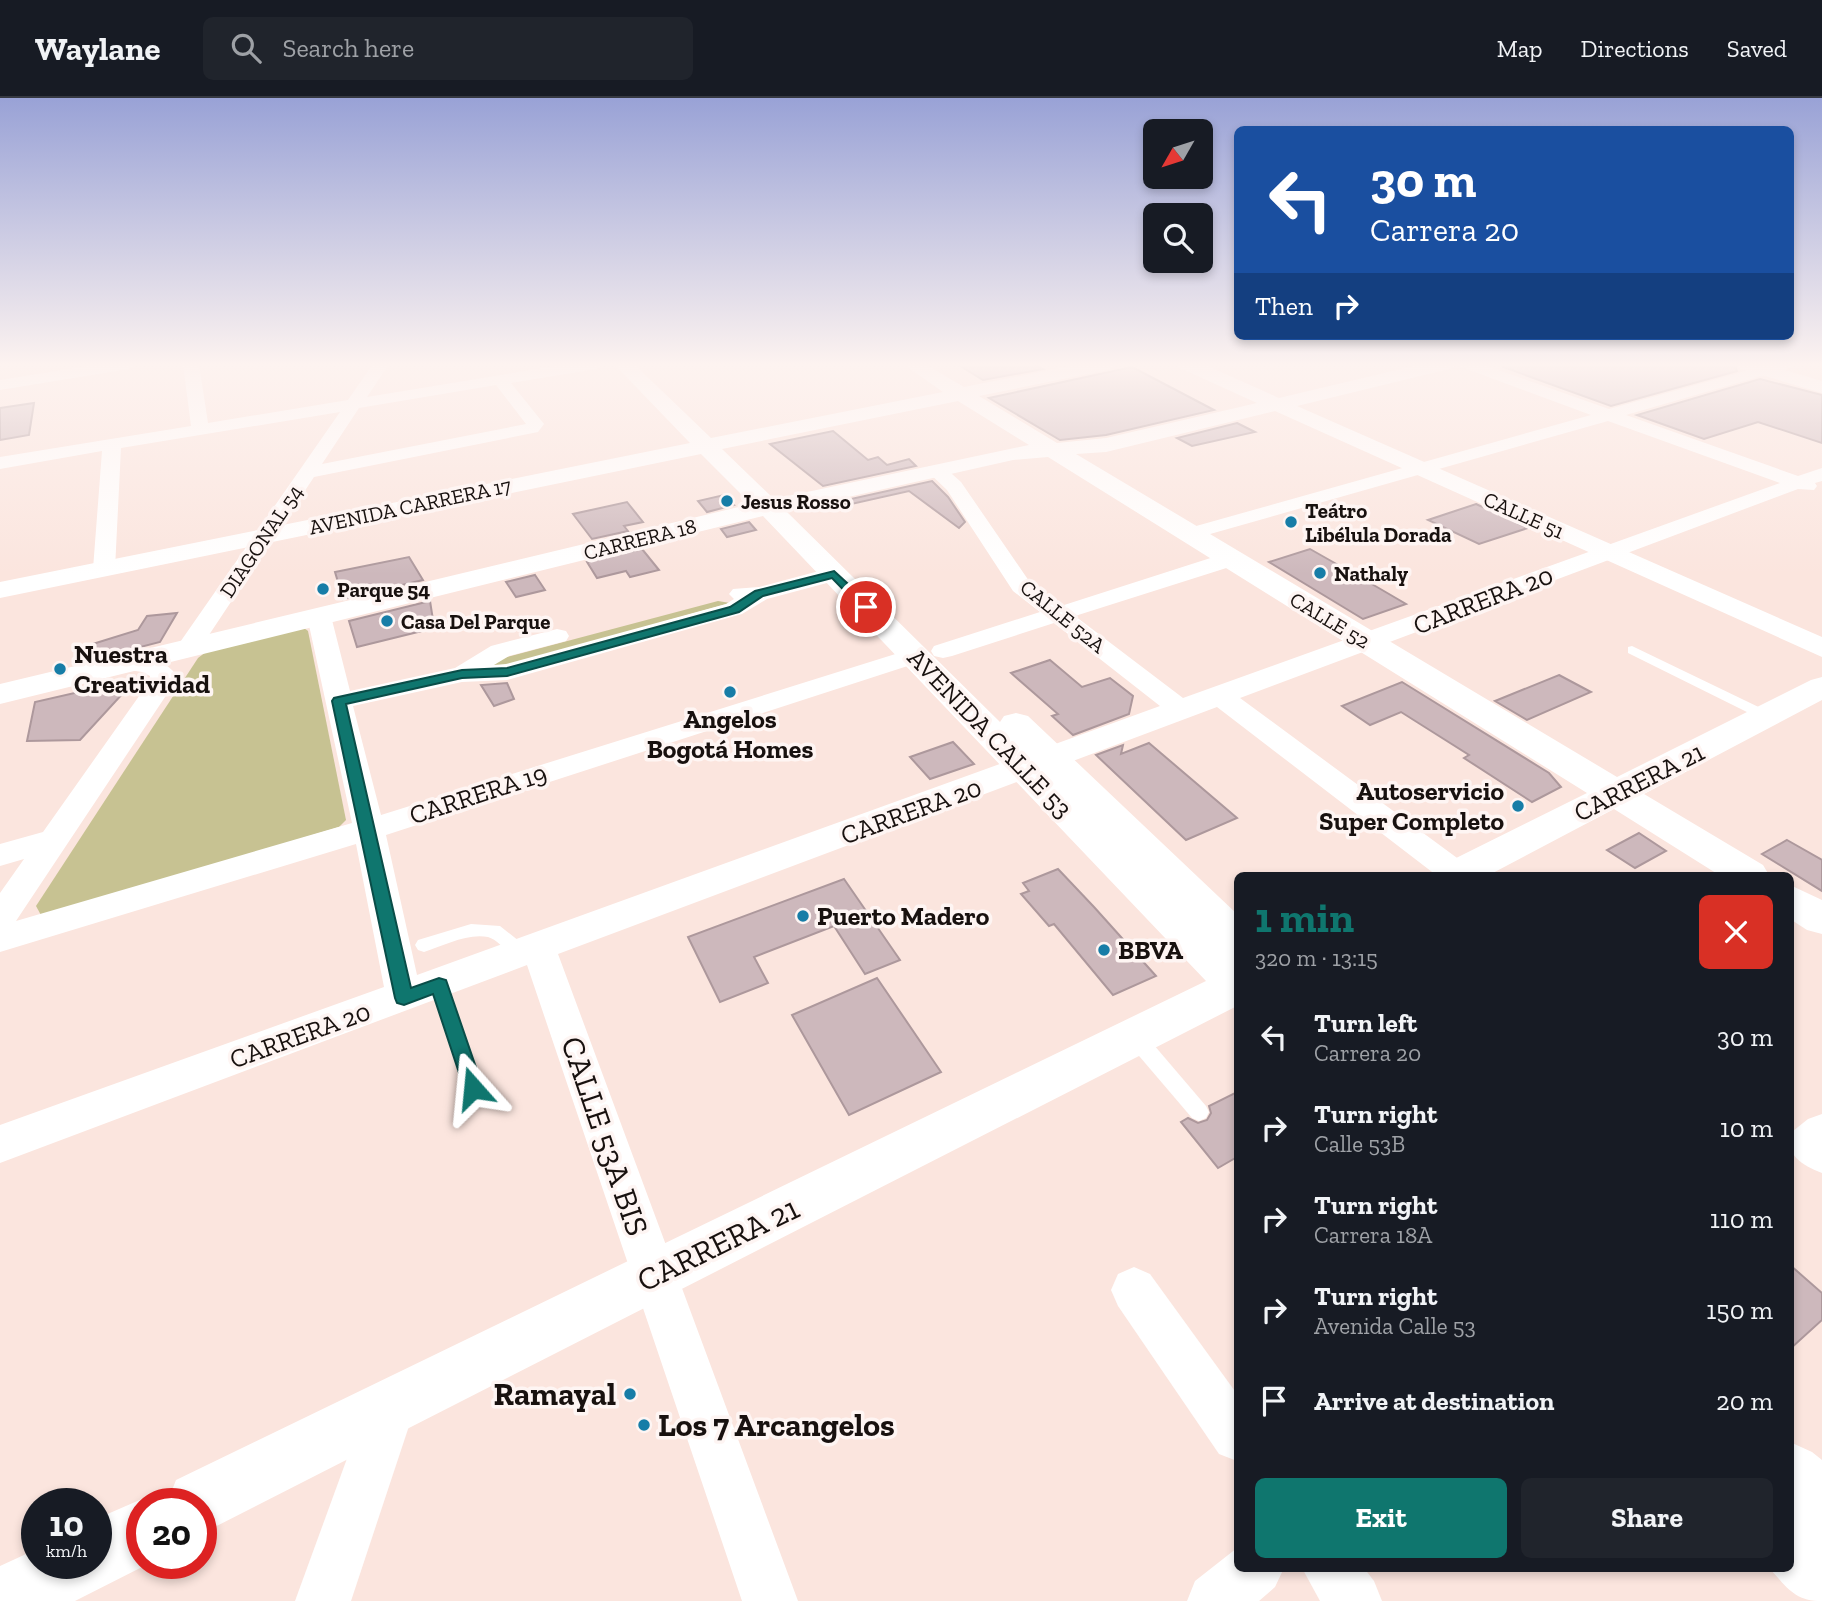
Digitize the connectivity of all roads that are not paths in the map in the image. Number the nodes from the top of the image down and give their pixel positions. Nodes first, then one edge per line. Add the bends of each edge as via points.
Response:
1 (174, 434) edge
2 (333, 434) edge
3 (501, 434) edge
4 (706, 434) edge
5 (709, 434) edge
6 (766, 434) edge
7 (1026, 434) edge
8 (1151, 434) edge
9 (1344, 434) edge
10 (1540, 434) edge
11 (1662, 434) edge
12 (112, 444) junction
13 (718, 444) junction
14 (1052, 450) junction
15 (0, 463) edge
16 (1420, 468) junction
17 (936, 470) junction
18 (307, 473) junction
19 (1822, 474) edge
20 (1799, 483) junction
21 (1822, 491) edge
22 (780, 505) junction
23 (1189, 534) junction
24 (264, 536) junction
25 (1609, 553) junction
26 (1231, 559) junction
27 (104, 569) junction
28 (834, 574) junction
29 (0, 590) edge
30 (1058, 614) junction
31 (319, 616) junction
32 (1368, 643) junction
33 (188, 648) junction
34 (1822, 648) edge
35 (1632, 650) dead end
36 (929, 654) junction
37 (126, 663) junction
38 (1822, 687) edge
39 (0, 694) edge
40 (1221, 697) junction
41 (339, 701) junction
42 (1182, 711) junction
43 (1766, 716) junction
44 (1039, 763) junction
45 (1617, 794) junction
46 (369, 829) junction
47 (56, 839) junction
48 (0, 855) edge
49 (1453, 872) edge
50 (1463, 872) edge
51 (1744, 872) edge
52 (1794, 902) edge
53 (0, 919) edge
54 (1822, 919) edge
55 (1234, 936) edge
56 (0, 939) edge
57 (424, 945) dead end
58 (531, 951) junction
59 (1234, 983) edge
60 (439, 985) junction
61 (1234, 988) edge
62 (404, 998) junction
63 (1135, 1037) junction
64 (473, 1088) dead end
65 (1199, 1112) dead end
66 (0, 1144) edge
67 (655, 1276) junction
68 (1135, 1290) dead end
69 (390, 1408) junction
70 (1234, 1432) edge
71 (1794, 1479) edge
72 (217, 1494) edge
73 (1822, 1505) edge
74 (1794, 1546) edge
75 (1251, 1572) edge
76 (1334, 1572) edge
77 (1822, 1574) edge
78 (47, 1579) edge
79 (3, 1601) edge
80 (323, 1601) edge
81 (770, 1601) edge
82 (1215, 1601) edge
83 (1354, 1601) edge

1 - 12 street
2 - 18 street, DIAGONAL 54
3 - 18 street
4 - 13 street, AVENIDA CALLE 53
5 - 13 street, AVENIDA CALLE 53
6 - 13 street, AVENIDA CARRERA 17
7 - 14 street, CALLE 52
8 - 14 street, CARRERA 18 via 1106,445
9 - 16 street, CALLE 51
10 - 16 street
11 - 20 street
12 - 15 street
12 - 27 street
13 - 22 street, AVENIDA CALLE 53
13 - 24 street, AVENIDA CARRERA 17
14 - 17 street, CARRERA 18 via 1013,453
14 - 23 street, CALLE 52
16 - 23 street
16 - 25 street, CALLE 51
17 - 22 street, CARRERA 18
17 - 30 street, CALLE 52A via 954,486 1021,586
18 - 24 street, DIAGONAL 54
19 - 20 street, CARRERA 20
20 - 21 street
20 - 25 street, CARRERA 20
22 - 28 street, AVENIDA CALLE 53
22 - 31 street, CARRERA 18
22 - 36 street, AVENIDA CALLE 53
23 - 26 street, CALLE 52
24 - 27 street, AVENIDA CARRERA 17
24 - 33 street, DIAGONAL 54
25 - 32 street, CARRERA 20
25 - 34 street, CALLE 51
26 - 30 street, CARRERA 19
26 - 32 street, CALLE 52
27 - 29 street, AVENIDA CARRERA 17
28 - 36 street, AVENIDA CALLE 53
28 - 41 street via 759,594 734,609 507,672 462,674
30 - 36 street, CARRERA 19
30 - 42 street, CALLE 52A
31 - 33 street, CARRERA 18
31 - 41 street
32 - 40 street, CARRERA 20
32 - 45 street, CALLE 52
33 - 37 street, CARRERA 18
35 - 43 lane
36 - 44 street, AVENIDA CALLE 53
36 - 46 street, CARRERA 19
37 - 39 street, CARRERA 18
37 - 47 street via 159,670 162,682
38 - 43 street, CARRERA 21
40 - 42 street, CARRERA 20
40 - 49 street
41 - 46 street
42 - 44 street, CARRERA 20
43 - 45 street, CARRERA 21
44 - 55 street, AVENIDA CALLE 53
44 - 58 street, CARRERA 20
44 - 59 street, AVENIDA CALLE 53
45 - 50 street, CARRERA 21
45 - 51 street, CALLE 52
46 - 56 street, CARRERA 19
46 - 62 street
47 - 48 street
47 - 53 street
52 - 54 street
57 - 58 lane via 471,930 494,931
58 - 60 street, CARRERA 20
58 - 67 street, CALLE 53A BIS
60 - 62 street, CARRERA 20
60 - 64 lane
61 - 63 street, CARRERA 21
62 - 66 street, CARRERA 20
63 - 65 lane
63 - 67 street, CARRERA 21
67 - 69 street, CARRERA 21
67 - 81 street, CALLE 53A BIS
68 - 70 street
69 - 72 street, CARRERA 21
69 - 80 street
71 - 73 street
74 - 77 street
75 - 82 street
76 - 83 street
78 - 79 street

